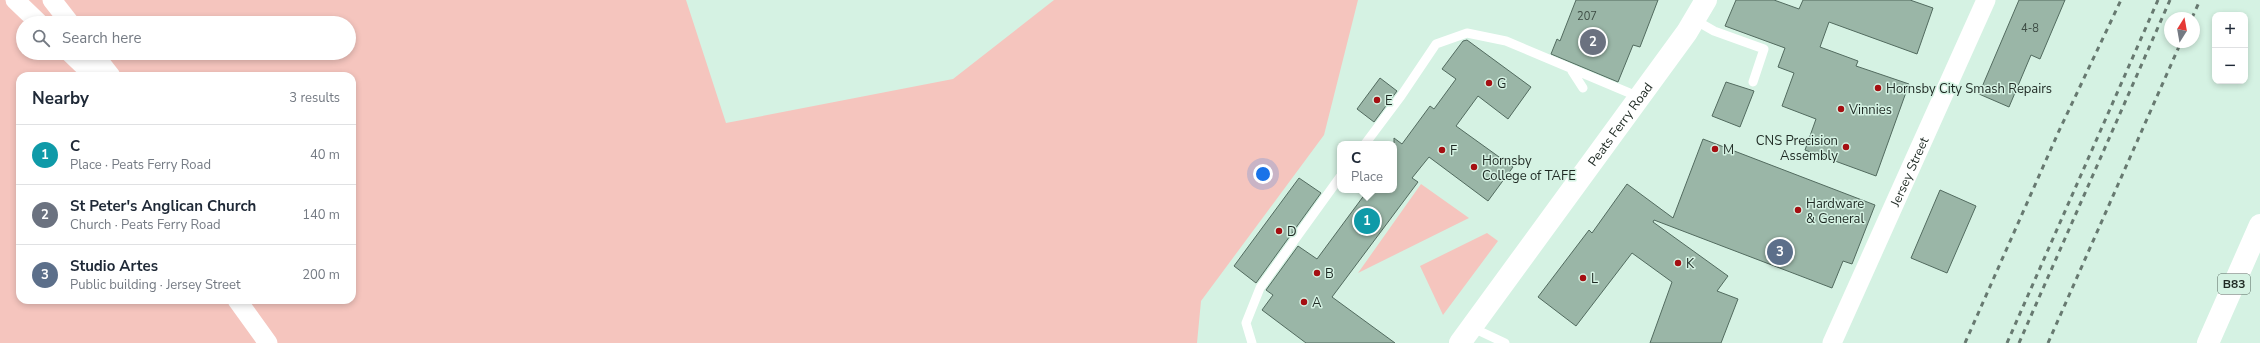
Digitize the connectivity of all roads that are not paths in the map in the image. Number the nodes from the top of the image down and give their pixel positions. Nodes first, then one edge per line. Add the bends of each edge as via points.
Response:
1 (15, 0) edge
2 (52, 0) edge
3 (1706, 0) edge
4 (1986, 0) edge
5 (32, 16) edge
6 (65, 16) edge
7 (1695, 20) junction
8 (77, 60) edge
9 (98, 60) edge
10 (1572, 71) junction
11 (90, 72) edge
12 (108, 72) edge
13 (1753, 82) dead end
14 (1583, 88) dead end
15 (1639, 97) junction
16 (1367, 141) edge
17 (1337, 182) edge
18 (2260, 225) edge
19 (240, 304) edge
20 (1466, 335) edge
21 (268, 343) edge
22 (1252, 343) edge
23 (1505, 343) edge
24 (1832, 343) edge
25 (2208, 343) edge

1 - 5 street
2 - 6 street
3 - 7 main road, Peats Ferry Road
4 - 24 street, Jersey Street
7 - 13 lane via 1714,31 1764,49
7 - 15 main road, Peats Ferry Road
8 - 11 street
9 - 12 street
10 - 14 lane
10 - 15 lane
10 - 16 lane via 1506,41 1467,33 1461,35 1436,44
15 - 20 main road, Peats Ferry Road
17 - 22 lane via 1260,288 1246,323
18 - 25 main road, B83
19 - 21 street
20 - 23 lane

